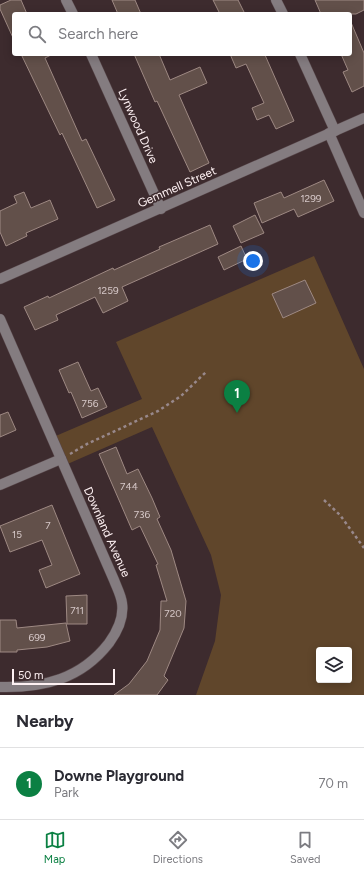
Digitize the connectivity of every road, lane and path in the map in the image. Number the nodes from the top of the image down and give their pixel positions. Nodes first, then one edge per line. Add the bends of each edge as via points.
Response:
1 (66, 0) edge
2 (276, 0) edge
3 (72, 12) edge
4 (282, 12) edge
5 (92, 56) edge
6 (301, 56) edge
7 (364, 118) edge
8 (332, 132) junction
9 (161, 209) junction
10 (364, 213) edge
11 (0, 279) edge
12 (0, 319) edge
13 (206, 372) dead end
14 (61, 459) junction
15 (0, 485) edge
16 (324, 500) dead end
17 (364, 548) edge
18 (0, 687) edge

1 - 3 street
2 - 4 street
5 - 9 street, Lynwood Drive
6 - 8 street
7 - 8 street, Gemmell Street
8 - 9 street, Gemmell Street
8 - 10 street
9 - 11 street, Gemmell Street
12 - 14 street, Downland Avenue
13 - 14 path via 181,396 158,411
14 - 15 street
14 - 18 street, Downland Avenue via 119,592 122,607 119,624 114,636 102,651 82,670 69,676 32,685
16 - 17 path via 340,515

